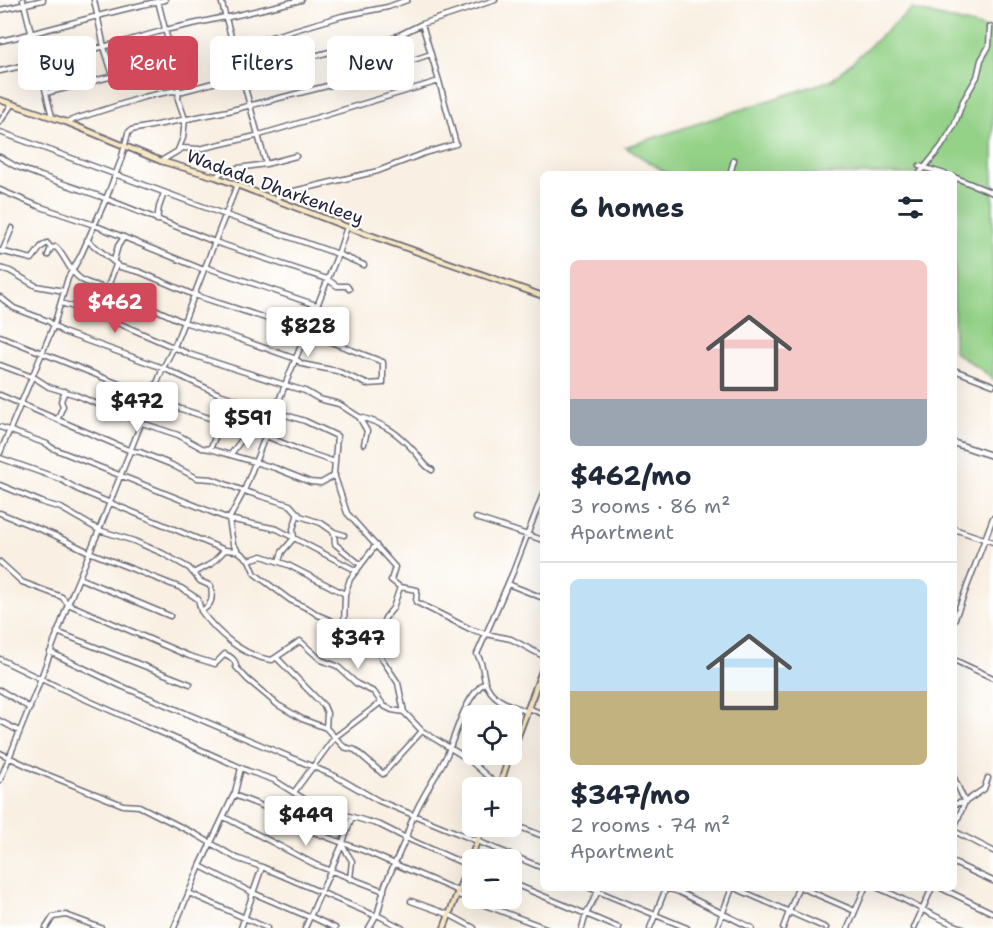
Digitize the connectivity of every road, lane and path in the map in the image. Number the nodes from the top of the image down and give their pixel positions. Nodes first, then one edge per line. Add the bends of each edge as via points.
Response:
1 (43, 0) edge
2 (94, 0) edge
3 (165, 0) edge
4 (221, 0) edge
5 (301, 0) edge
6 (407, 0) edge
7 (495, 0) edge
8 (158, 1) edge
9 (23, 3) edge
10 (0, 10) edge
11 (98, 16) junction
12 (225, 18) junction
13 (422, 24) junction
14 (990, 27) dead end
15 (165, 30) junction
16 (33, 34) junction
17 (166, 36) edge
18 (230, 36) edge
19 (274, 36) edge
20 (0, 41) edge
21 (104, 47) junction
22 (96, 49) edge
23 (431, 54) junction
24 (315, 56) edge
25 (108, 60) edge
26 (18, 67) edge
27 (0, 71) edge
28 (108, 77) edge
29 (439, 81) junction
30 (210, 84) edge
31 (45, 90) edge
32 (244, 90) edge
33 (179, 92) junction
34 (46, 93) junction
35 (0, 99) edge
36 (12, 104) junction
37 (248, 106) junction
38 (52, 117) junction
39 (185, 119) junction
40 (0, 122) edge
41 (66, 122) junction
42 (0, 132) edge
43 (256, 136) junction
44 (125, 146) junction
45 (178, 150) junction
46 (296, 156) dead end
47 (0, 157) edge
48 (734, 160) dead end
49 (162, 161) junction
50 (266, 164) junction
51 (919, 166) dead end
52 (925, 167) junction
53 (731, 171) edge
54 (920, 171) edge
55 (936, 171) edge
56 (116, 174) junction
57 (216, 177) junction
58 (957, 178) edge
59 (237, 185) junction
60 (0, 190) edge
61 (164, 193) junction
62 (993, 193) edge
63 (273, 198) junction
64 (106, 199) junction
65 (226, 215) junction
66 (158, 220) junction
67 (94, 225) junction
68 (347, 227) junction
69 (12, 228) dead end
70 (124, 237) junction
71 (87, 240) junction
72 (215, 242) junction
73 (51, 248) junction
74 (1, 251) edge
75 (338, 254) junction
76 (48, 255) dead end
77 (115, 263) junction
78 (364, 265) dead end
79 (0, 268) edge
80 (204, 268) junction
81 (72, 271) junction
82 (327, 279) junction
83 (96, 285) junction
84 (107, 289) junction
85 (349, 289) dead end
86 (64, 291) junction
87 (112, 293) junction
88 (194, 295) junction
89 (540, 295) edge
90 (0, 297) edge
91 (61, 303) junction
92 (316, 305) junction
93 (88, 310) junction
94 (102, 316) junction
95 (183, 322) junction
96 (54, 325) junction
97 (307, 332) junction
98 (0, 336) edge
99 (174, 347) junction
100 (42, 353) junction
101 (296, 359) junction
102 (0, 365) edge
103 (163, 368) junction
104 (957, 371) edge
105 (32, 377) junction
106 (285, 385) junction
107 (993, 385) edge
108 (65, 391) junction
109 (0, 395) edge
110 (153, 396) junction
111 (21, 404) junction
112 (275, 413) junction
113 (359, 417) junction
114 (58, 418) junction
115 (222, 422) junction
116 (142, 423) junction
117 (0, 427) edge
118 (246, 430) junction
119 (10, 432) junction
120 (266, 436) junction
121 (364, 444) dead end
122 (957, 444) edge
123 (210, 448) junction
124 (131, 451) junction
125 (0, 453) edge
126 (231, 455) junction
127 (993, 456) edge
128 (0, 458) edge
129 (335, 462) junction
130 (255, 464) junction
131 (432, 470) dead end
132 (121, 475) junction
133 (335, 475) junction
134 (0, 485) edge
135 (244, 491) junction
136 (110, 502) junction
137 (540, 502) edge
138 (0, 513) edge
139 (298, 513) junction
140 (476, 518) dead end
141 (993, 518) edge
142 (228, 519) junction
143 (99, 530) junction
144 (957, 530) edge
145 (334, 532) junction
146 (527, 534) junction
147 (344, 536) dead end
148 (294, 538) junction
149 (540, 539) edge
150 (985, 539) junction
151 (993, 542) edge
152 (335, 544) junction
153 (376, 545) junction
154 (225, 549) junction
155 (238, 551) junction
156 (89, 552) junction
157 (335, 558) junction
158 (249, 560) junction
159 (279, 561) junction
160 (0, 562) edge
161 (361, 565) junction
162 (357, 571) junction
163 (195, 572) junction
164 (79, 578) junction
165 (508, 584) junction
166 (400, 587) junction
167 (345, 594) junction
168 (540, 597) edge
169 (68, 604) junction
170 (201, 611) junction
171 (957, 613) edge
172 (170, 616) dead end
173 (344, 626) junction
174 (57, 632) junction
175 (486, 634) junction
176 (375, 643) junction
177 (50, 652) junction
178 (540, 654) edge
179 (278, 658) junction
180 (0, 659) edge
181 (957, 661) edge
182 (540, 676) edge
183 (993, 678) edge
184 (40, 679) junction
185 (485, 682) junction
186 (190, 684) dead end
187 (0, 690) edge
188 (381, 703) junction
189 (30, 708) junction
190 (527, 709) junction
191 (404, 712) junction
192 (540, 713) edge
193 (0, 721) edge
194 (522, 723) edge
195 (326, 728) junction
196 (19, 731) junction
197 (422, 731) junction
198 (334, 738) junction
199 (449, 747) junction
200 (0, 753) edge
201 (8, 757) junction
202 (241, 768) junction
203 (313, 768) junction
204 (488, 777) edge
205 (988, 778) dead end
206 (0, 780) edge
207 (957, 785) edge
208 (295, 791) junction
209 (234, 795) junction
210 (964, 802) junction
211 (957, 803) edge
212 (414, 813) junction
213 (224, 817) junction
214 (352, 817) junction
215 (957, 821) edge
216 (522, 828) edge
217 (957, 831) edge
218 (540, 835) edge
219 (479, 837) edge
220 (406, 838) junction
221 (478, 840) junction
222 (211, 843) junction
223 (342, 845) junction
224 (476, 849) edge
225 (993, 851) edge
226 (462, 862) edge
227 (957, 864) edge
228 (200, 866) junction
229 (394, 866) junction
230 (262, 867) junction
231 (540, 867) edge
232 (329, 870) junction
233 (351, 879) junction
234 (993, 881) edge
235 (462, 885) edge
236 (522, 887) edge
237 (384, 891) junction
238 (598, 891) edge
239 (601, 891) edge
240 (665, 891) edge
241 (676, 891) edge
242 (732, 891) edge
243 (740, 891) edge
244 (799, 891) edge
245 (807, 891) edge
246 (864, 891) edge
247 (886, 891) edge
248 (931, 891) edge
249 (948, 891) edge
250 (188, 893) junction
251 (254, 893) junction
252 (320, 893) junction
253 (458, 893) junction
254 (411, 901) dead end
255 (922, 910) junction
256 (855, 911) junction
257 (789, 912) junction
258 (993, 912) edge
259 (586, 914) junction
260 (656, 914) junction
261 (723, 914) junction
262 (450, 915) junction
263 (309, 916) junction
264 (376, 916) junction
265 (244, 918) junction
266 (174, 927) edge
267 (46, 928) edge
268 (101, 928) edge
269 (181, 928) edge
270 (241, 928) edge
271 (267, 928) edge
272 (305, 928) edge
273 (335, 928) edge
274 (369, 928) edge
275 (402, 928) edge
276 (444, 928) edge
277 (474, 928) edge
278 (546, 928) edge
279 (582, 928) edge
280 (619, 928) edge
281 (650, 928) edge
282 (687, 928) edge
283 (717, 928) edge
284 (752, 928) edge
285 (783, 928) edge
286 (826, 928) edge
287 (848, 928) edge
288 (914, 928) edge
289 (963, 928) edge

1 - 9 street
2 - 11 street
3 - 8 street
4 - 12 street
5 - 12 street
6 - 19 street
7 - 13 street
8 - 11 street
8 - 15 street
9 - 10 street
9 - 16 street
11 - 16 street
11 - 21 street
12 - 15 street
12 - 18 street
13 - 23 street
13 - 24 street via 391,39
14 - 52 street via 989,46 977,77 954,126
15 - 17 street
15 - 21 street
16 - 20 street
21 - 22 street
21 - 25 street
23 - 29 street
23 - 37 street via 359,78
26 - 27 street
28 - 34 street
29 - 43 street
29 - 63 street via 456,144 378,171
30 - 33 street
31 - 34 street
32 - 37 street
33 - 39 street
33 - 41 street via 144,97
34 - 38 street
35 - 36 main road, Wadada Dharkenleey
36 - 38 main road, Wadada Dharkenleey
36 - 40 street
37 - 39 street
37 - 43 street
38 - 41 main road, Wadada Dharkenleey
39 - 44 street via 131,130
39 - 45 street
41 - 44 main road, Wadada Dharkenleey
42 - 56 street
43 - 45 street
43 - 50 street
44 - 49 main road, Wadada Dharkenleey
44 - 56 street
45 - 49 street
46 - 50 street
47 - 64 street
48 - 53 street
49 - 57 main road, Wadada Dharkenleey
50 - 57 street via 224,170
51 - 52 street
52 - 54 street
52 - 55 street
56 - 61 street
56 - 64 street
57 - 59 main road, Wadada Dharkenleey
58 - 62 street
59 - 63 main road, Wadada Dharkenleey
59 - 65 street
60 - 67 street
61 - 65 street
61 - 66 street
63 - 68 main road, Wadada Dharkenleey
64 - 66 street
64 - 67 street
65 - 72 street
65 - 75 street
66 - 72 street
67 - 70 street
67 - 71 street
68 - 75 street
68 - 89 main road, Wadada Dharkenleey
69 - 74 street
70 - 77 street via 117,248
70 - 80 street
71 - 77 street
71 - 81 street
72 - 80 street
72 - 82 street
73 - 74 street via 47,243 32,259
73 - 76 street
73 - 81 street via 56,247
75 - 78 street
75 - 82 street
77 - 84 street
77 - 88 street
79 - 86 street via 36,286
80 - 88 street
80 - 92 street
81 - 83 street via 84,282
81 - 86 street
82 - 85 street
82 - 92 street
83 - 84 street
83 - 93 street
84 - 87 street
86 - 91 street
87 - 94 street
87 - 95 street
88 - 95 street
88 - 97 street
90 - 96 street via 14,308
91 - 93 street
91 - 96 street
92 - 97 street
93 - 94 street
94 - 99 street
95 - 99 street
95 - 101 street
96 - 100 street
96 - 103 street via 63,332
97 - 101 street
97 - 101 street via 383,362 383,383 367,384
98 - 100 street
99 - 103 street
99 - 106 street
100 - 105 street
100 - 110 street
101 - 106 street
102 - 105 street
103 - 110 street
103 - 112 street via 203,388
104 - 107 street
105 - 108 street
105 - 111 street
106 - 112 street
106 - 113 street via 339,404
108 - 114 street
108 - 116 street
109 - 111 street
110 - 115 street
110 - 116 street
111 - 114 street
111 - 119 street
112 - 120 street
112 - 129 street via 337,436
113 - 121 street via 367,431
113 - 131 street via 381,423 398,435
114 - 124 street
115 - 118 street
115 - 123 street
116 - 123 street
116 - 124 street
117 - 119 street
118 - 120 street
118 - 126 street
119 - 125 street
119 - 132 street
120 - 129 street
120 - 130 street
122 - 127 street
123 - 126 street
124 - 132 street
124 - 135 street via 197,478 212,479
126 - 130 street
128 - 136 street
129 - 133 street
130 - 133 street via 310,482 321,483
130 - 135 street
132 - 136 street
132 - 142 street
133 - 153 street via 347,513
134 - 143 street via 60,508
135 - 139 street via 290,504
135 - 142 street
136 - 143 street
136 - 154 street
137 - 146 street
138 - 156 street
139 - 145 street
139 - 148 street
140 - 146 street
141 - 150 street
142 - 148 street via 277,529
142 - 155 street
143 - 156 street
143 - 163 street via 162,553
144 - 150 street
145 - 147 street
145 - 152 street
146 - 149 street
146 - 165 street
148 - 157 street
148 - 159 street
150 - 151 street
150 - 171 street
152 - 157 street
152 - 161 street
153 - 161 street
153 - 166 street via 395,567 391,580
154 - 155 street
154 - 163 street via 211,564
155 - 158 street
156 - 164 street
156 - 170 street via 181,588 198,599
157 - 162 street
158 - 159 street via 262,556
158 - 173 street via 255,574 265,583
159 - 167 street
160 - 169 street via 22,582 62,597
161 - 162 street
162 - 167 street
163 - 170 street via 200,581 211,586 213,597
164 - 169 street
164 - 172 street
165 - 168 street
165 - 175 street
166 - 175 street via 417,590 416,602
166 - 176 street
167 - 173 street
169 - 174 street
169 - 195 street via 208,663 215,664 225,654 232,657 247,679 278,705
170 - 179 street via 233,644 266,659
173 - 176 street via 362,627
174 - 177 street
174 - 186 street
175 - 178 street via 511,639
175 - 185 street via 477,654
176 - 191 street via 398,683
177 - 184 street
177 - 203 street
179 - 188 street via 300,641 321,660 337,666 357,684 374,692
179 - 195 street via 324,706
180 - 184 street
181 - 183 street
182 - 190 main road
184 - 189 street
184 - 202 street
185 - 190 street via 498,700
185 - 199 street via 470,701
187 - 189 street
188 - 191 street
188 - 198 street
189 - 196 street
190 - 192 street
190 - 194 main road
191 - 197 street
193 - 196 street
195 - 198 street
196 - 201 street
197 - 198 street via 383,774
197 - 199 street
198 - 203 street
199 - 204 street
199 - 212 street
200 - 201 street
201 - 206 street
201 - 222 street via 123,805 139,806
202 - 208 street
202 - 209 street
203 - 208 street
203 - 212 street via 379,801
205 - 210 street via 984,789
207 - 210 street
208 - 214 street via 315,806
209 - 213 street
209 - 223 street via 285,815 289,823
210 - 211 street
210 - 215 street
212 - 220 street
212 - 221 street
213 - 222 street
213 - 232 street
214 - 220 street via 381,825
214 - 223 street
216 - 218 street
217 - 225 street
219 - 221 main road
220 - 226 street
220 - 229 street
221 - 224 main road
221 - 231 street
222 - 228 street
222 - 230 street
223 - 229 street
223 - 232 street
223 - 233 street via 352,861
227 - 234 street
228 - 250 street
228 - 251 street
229 - 237 street
229 - 253 street
230 - 251 street
230 - 252 street
232 - 233 street
232 - 252 street
233 - 237 street
235 - 253 main road
236 - 259 street
237 - 264 street
238 - 259 street
239 - 260 street
240 - 260 street
241 - 261 street
242 - 261 street
243 - 257 street
244 - 257 street
245 - 256 street
246 - 256 street
247 - 255 street
248 - 255 street
249 - 258 street
250 - 265 street
250 - 266 street
251 - 263 street
251 - 265 street
252 - 263 street
252 - 264 street
253 - 262 main road
253 - 278 street
254 - 262 street
255 - 288 street
255 - 289 street
256 - 287 street
257 - 285 street
257 - 286 street
259 - 279 street
259 - 280 street
260 - 281 street
260 - 282 street
261 - 283 street
261 - 284 street
262 - 276 main road
262 - 277 street
263 - 272 street
263 - 273 street
264 - 274 street
264 - 275 street
265 - 270 street
265 - 271 street
266 - 269 street
267 - 268 street via 53,917 66,915

